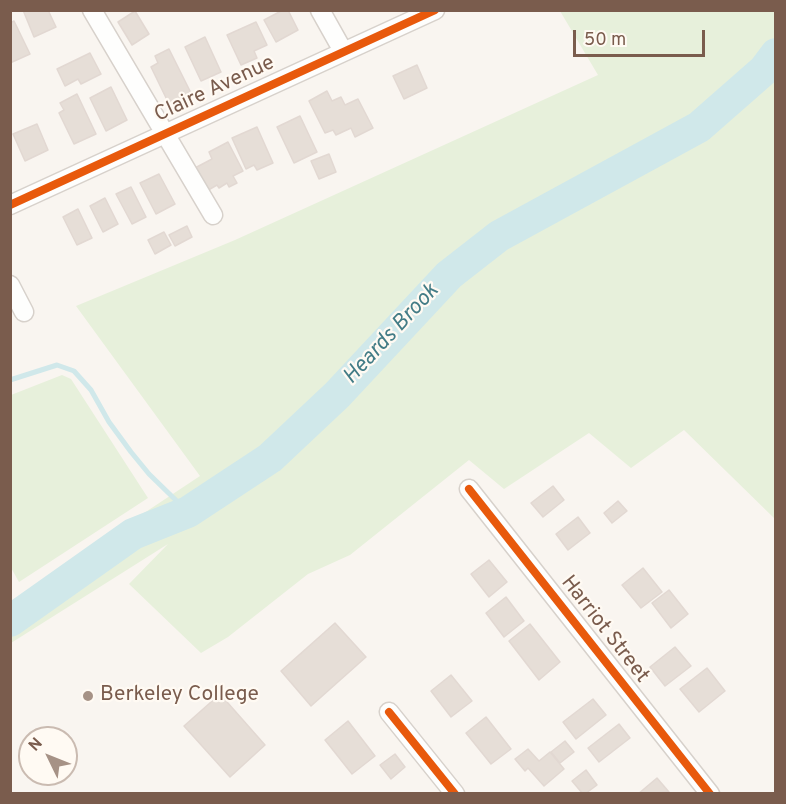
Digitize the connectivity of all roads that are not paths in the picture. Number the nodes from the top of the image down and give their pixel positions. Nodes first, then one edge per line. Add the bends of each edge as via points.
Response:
1 (92, 10) edge
2 (320, 10) edge
3 (435, 10) edge
4 (343, 51) junction
5 (165, 133) junction
6 (10, 205) edge
7 (213, 215) dead end
8 (10, 285) edge
9 (24, 312) dead end
10 (469, 489) dead end
11 (389, 712) dead end
12 (455, 794) edge
13 (710, 794) edge

1 - 5 street
2 - 4 street
3 - 4 street, Claire Avenue
4 - 5 street, Claire Avenue
5 - 6 street, Claire Avenue
5 - 7 street
8 - 9 street
10 - 13 street, Harriot Street
11 - 12 street

